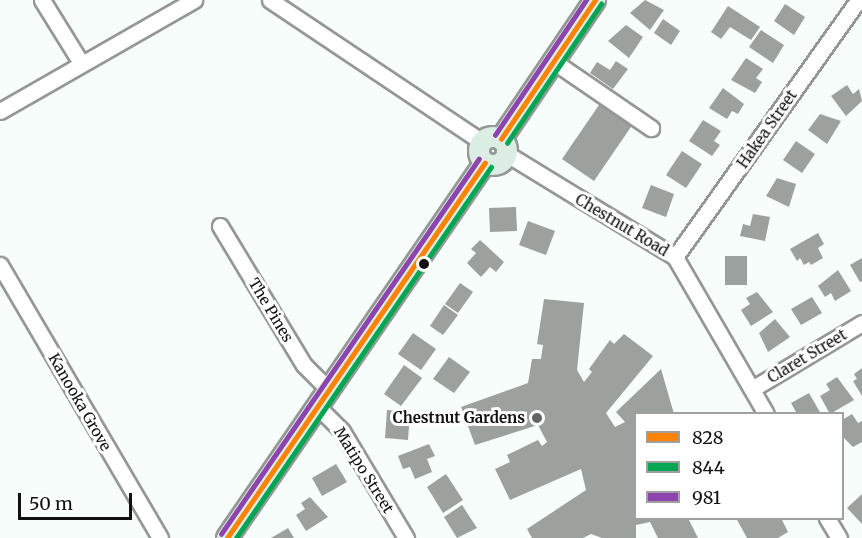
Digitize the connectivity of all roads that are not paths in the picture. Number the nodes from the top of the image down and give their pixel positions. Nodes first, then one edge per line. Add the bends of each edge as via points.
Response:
1 (42, 0) edge
2 (194, 0) edge
3 (270, 0) edge
4 (595, 0) edge
5 (858, 0) edge
6 (553, 61) junction
7 (81, 63) junction
8 (0, 111) edge
9 (651, 128) dead end
10 (497, 145) junction
11 (220, 226) dead end
12 (675, 257) junction
13 (0, 266) edge
14 (862, 323) edge
15 (328, 389) junction
16 (752, 389) junction
17 (317, 406) junction
18 (765, 412) edge
19 (828, 520) edge
20 (160, 538) edge
21 (227, 538) edge
22 (406, 538) edge
23 (839, 538) edge

1 - 7 street
2 - 7 street
3 - 10 street
4 - 6 main road
5 - 12 street, Hakea Street
6 - 9 street
6 - 10 main road
7 - 8 street
10 - 12 street, Chestnut Road
10 - 15 main road via 479,155 485,163
11 - 15 street, The Pines via 304,365
12 - 16 street, Chestnut Road
13 - 20 street, Kanooka Grove
14 - 16 street, Claret Street
15 - 17 main road
16 - 18 street, Chestnut Road
17 - 21 main road
17 - 22 street, Matipo Street via 342,431
19 - 23 street

